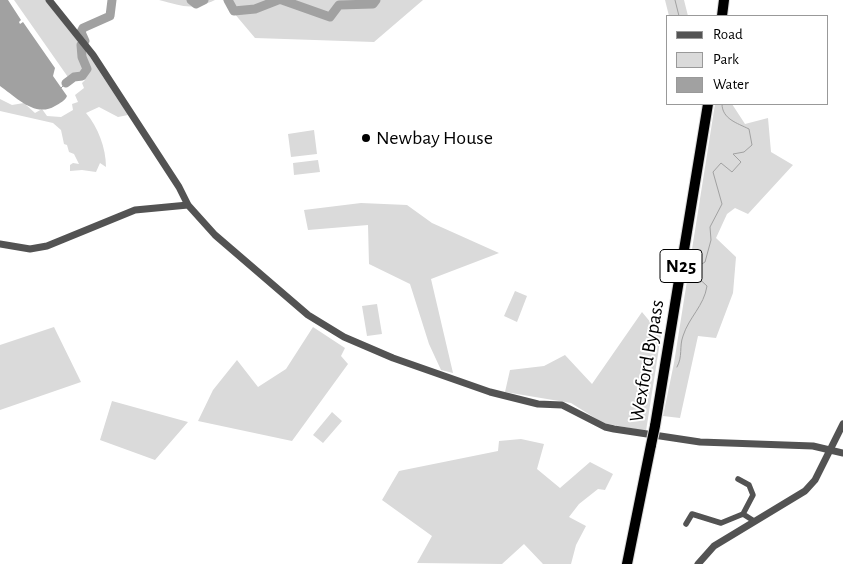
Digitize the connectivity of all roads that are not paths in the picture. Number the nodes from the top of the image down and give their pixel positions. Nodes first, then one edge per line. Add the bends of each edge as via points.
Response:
1 (49, 0) edge
2 (724, 0) edge
3 (722, 15) edge
4 (708, 105) edge
5 (188, 205) junction
6 (0, 244) edge
7 (843, 424) edge
8 (831, 449) junction
9 (843, 453) edge
10 (738, 479) dead end
11 (743, 514) junction
12 (754, 521) junction
13 (686, 524) dead end
14 (627, 564) edge
15 (698, 564) edge

1 - 5 street via 93,55
2 - 3 highway
4 - 14 highway, Wexford Bypass / N25, bridge via 651,445
5 - 6 street via 135,210 47,246 30,248
5 - 8 street via 240,258 308,315 344,337 392,358 490,392 538,404 562,405 614,429 700,442
7 - 8 street
8 - 9 street
8 - 12 street via 815,480 805,491
10 - 11 street via 749,485 753,495
11 - 12 street
11 - 13 street via 721,523 692,514
12 - 15 street via 714,546

